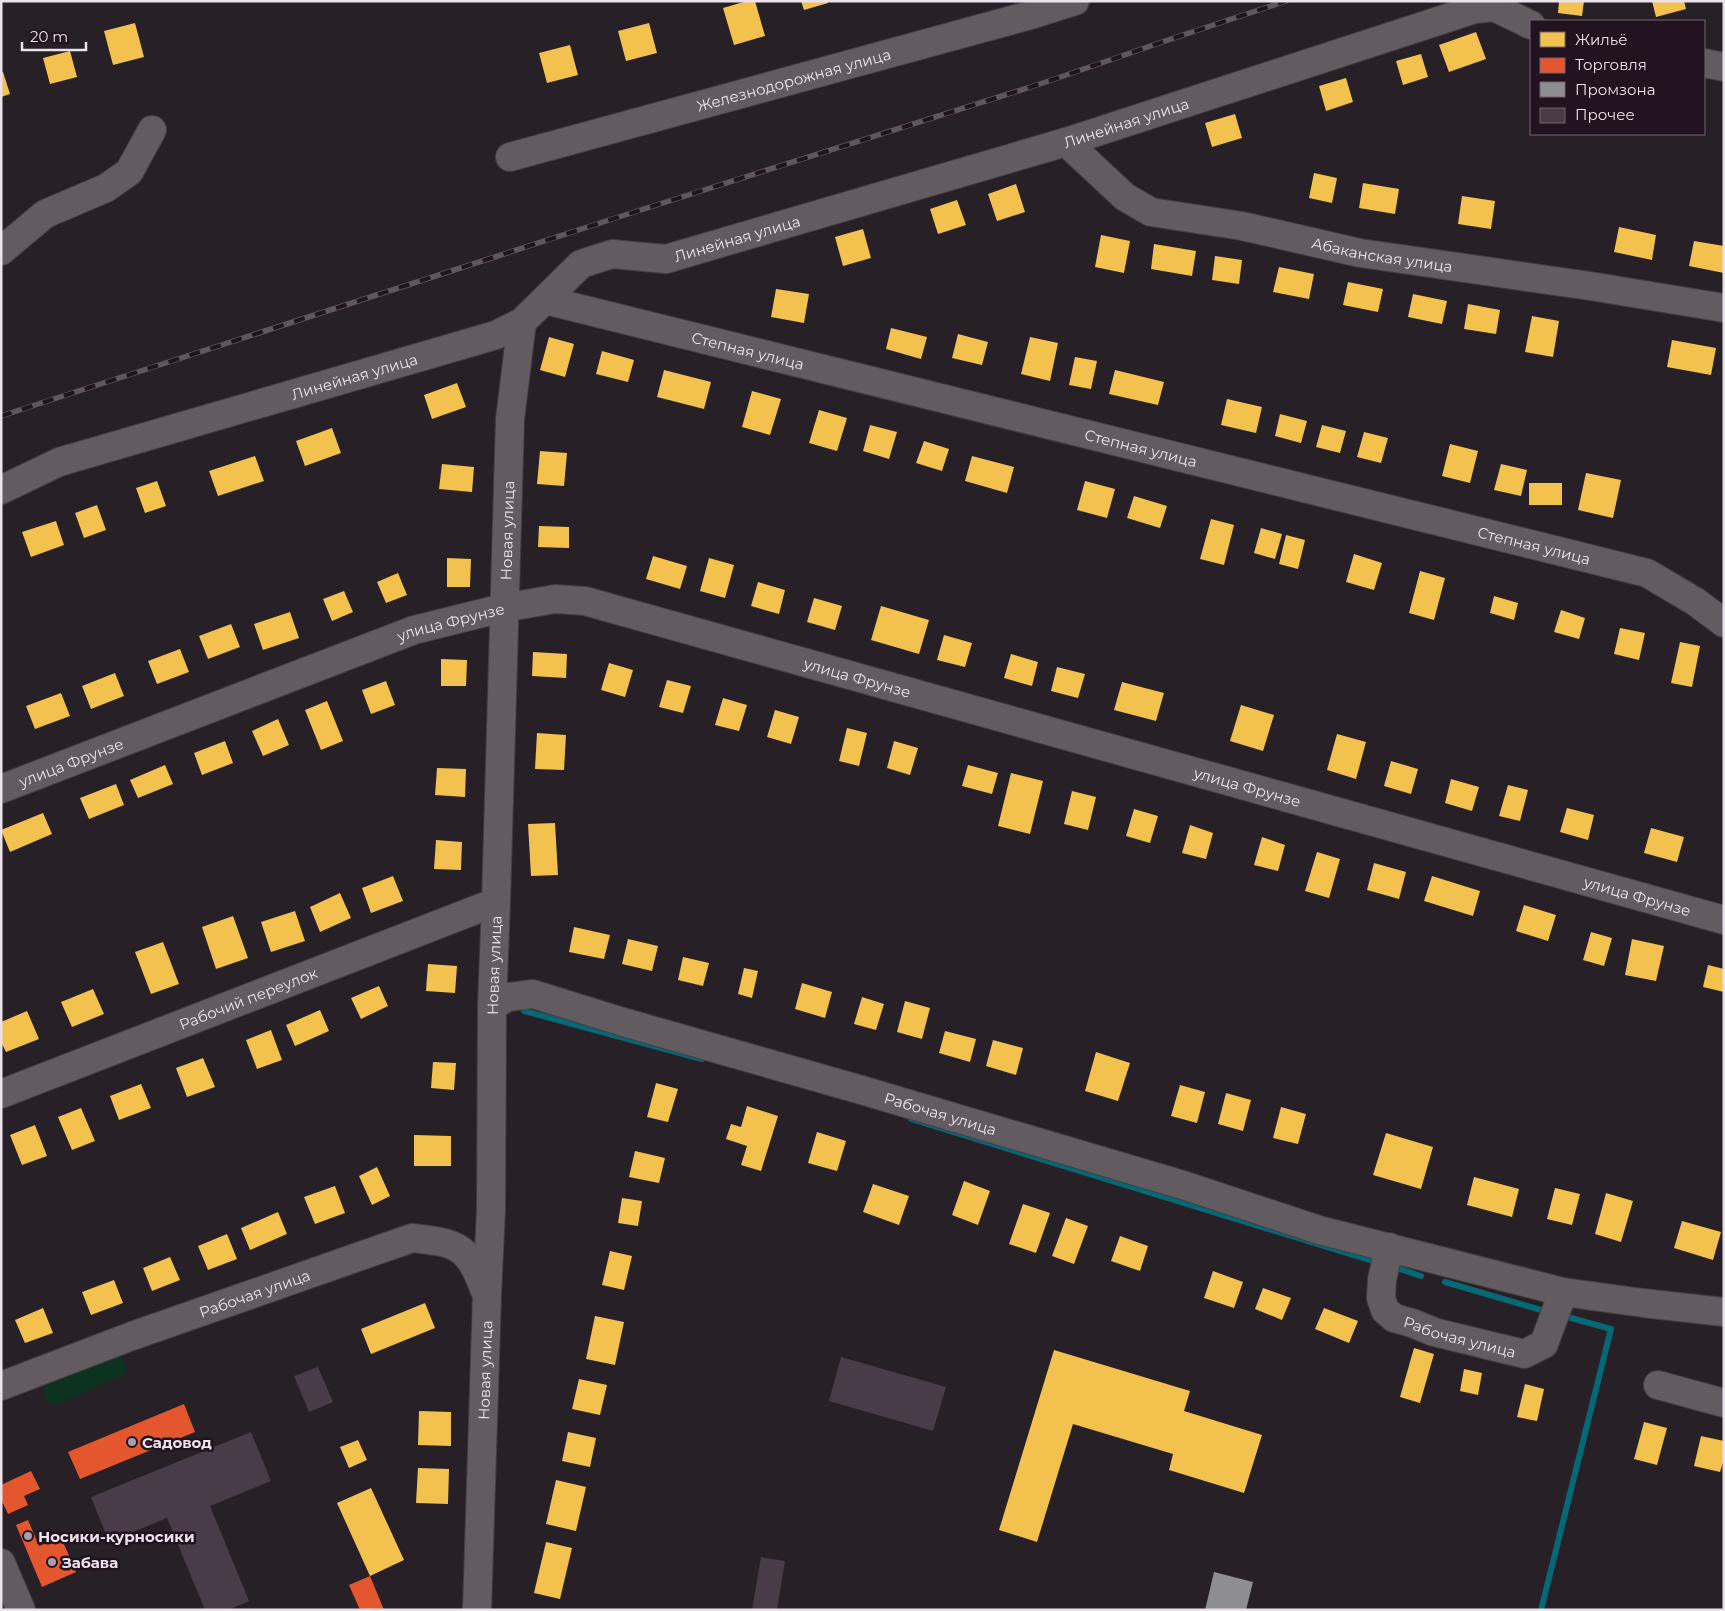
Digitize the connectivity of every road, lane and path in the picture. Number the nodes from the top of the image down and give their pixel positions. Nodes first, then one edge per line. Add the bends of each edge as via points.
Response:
1 (1075, 1) edge
2 (1494, 4) edge
3 (1032, 8) edge
4 (1530, 24) edge
5 (1705, 63) edge
6 (1724, 67) edge
7 (152, 130) dead end
8 (1066, 142) junction
9 (510, 157) dead end
10 (1, 251) edge
11 (545, 300) junction
12 (1724, 308) edge
13 (522, 322) junction
14 (1, 490) edge
15 (503, 608) junction
16 (1724, 623) edge
17 (1, 789) edge
18 (496, 902) junction
19 (1724, 920) edge
20 (492, 1006) junction
21 (1, 1094) edge
22 (1389, 1247) junction
23 (1563, 1292) junction
24 (487, 1294) junction
25 (1724, 1312) edge
26 (1658, 1385) dead end
27 (1, 1386) edge
28 (1724, 1402) edge
29 (1, 1563) edge
30 (21, 1610) edge
31 (477, 1610) edge

1 - 3 street, Железнодорожная улица
2 - 4 street, Линейная улица
2 - 8 street, Линейная улица
3 - 9 street, Железнодорожная улица
5 - 6 street
7 - 10 street via 129,172 106,188 45,214
8 - 11 street, Линейная улица via 666,259 612,254 582,264
8 - 12 street, Абаканская улица via 1125,197 1151,212 1242,226 1360,253
11 - 13 street, Линейная улица
11 - 16 street, Степная улица via 1647,573
13 - 14 street, Линейная улица via 496,335 60,462
13 - 15 street, Новая улица via 510,419
15 - 17 street, улица Фрунзе via 414,630
15 - 18 street, Новая улица
15 - 19 street, улица Фрунзе via 555,599 585,601
18 - 20 street, Новая улица
18 - 21 street, Рабочий переулок
20 - 22 street, Рабочая улица via 508,997 533,994 1186,1186 1319,1230
20 - 24 street, Новая улица via 491,1210
22 - 23 street, Рабочая улица
22 - 23 street, Рабочая улица via 1382,1280 1381,1298 1385,1310 1394,1318 1434,1332 1524,1354 1544,1344
23 - 25 street, Рабочая улица
24 - 27 street, Рабочая улица via 476,1267 462,1250 443,1242 412,1238 132,1336
24 - 31 street, Новая улица
26 - 28 street
29 - 30 street

